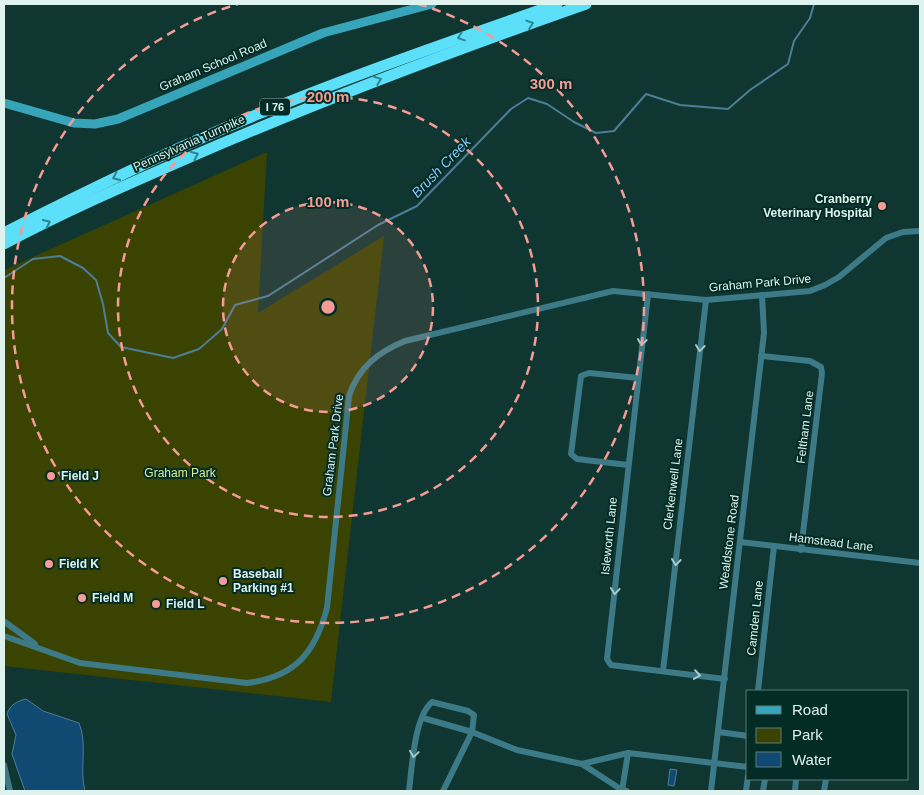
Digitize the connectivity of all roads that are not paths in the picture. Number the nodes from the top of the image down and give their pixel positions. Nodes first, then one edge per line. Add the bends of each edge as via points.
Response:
1 (432, 4) edge
2 (556, 4) edge
3 (586, 4) edge
4 (4, 103) edge
5 (920, 231) edge
6 (4, 232) edge
7 (4, 244) edge
8 (648, 294) junction
9 (762, 295) junction
10 (706, 300) junction
11 (761, 356) junction
12 (638, 378) junction
13 (628, 465) junction
14 (740, 542) junction
15 (774, 546) junction
16 (802, 550) junction
17 (920, 563) edge
18 (4, 621) edge
19 (4, 635) edge
20 (40, 648) junction
21 (663, 671) junction
22 (725, 679) junction
23 (758, 690) edge
24 (423, 718) junction
25 (472, 732) junction
26 (719, 732) junction
27 (746, 736) edge
28 (628, 753) junction
29 (715, 763) junction
30 (582, 764) junction
31 (4, 765) edge
32 (746, 767) edge
33 (10, 791) edge
34 (409, 791) edge
35 (443, 791) edge
36 (624, 791) edge
37 (711, 791) edge

1 - 4 street, Graham School Road via 324,33 118,119 96,124 64,121
2 -> 6 highway, Pennsylvania Turnpike / I 76 via 347,78 259,113 110,179
7 -> 3 highway, Pennsylvania Turnpike / I 76 via 136,180 300,109
5 - 9 street, Graham Park Drive via 886,238 839,277 818,289
8 - 10 street, Graham Park Drive
8 -> 12 street, Isleworth Lane
8 - 20 street, Graham Park Drive via 613,291 405,341 384,349 367,364 353,383 349,396 327,608 316,640 290,670 247,683 95,666 62,658
9 - 10 street, Graham Park Drive
9 - 11 street, Wealdstone Road
10 -> 21 street, Clerkenwell Lane
11 - 14 street, Wealdstone Road
11 - 16 street, Feltham Lane via 810,362 821,367
12 - 13 street, Isleworth Lane
12 - 13 street via 581,376 571,454 576,460
13 -> 21 street, Isleworth Lane via 607,659 611,665
14 - 15 street, Hamstead Lane
14 - 22 street, Wealdstone Road
15 - 16 street, Hamstead Lane
15 - 23 street, Camden Lane
16 - 17 street, Hamstead Lane
18 - 19 street, Graham Park Drive
18 - 20 street, Graham Park Drive
19 - 20 street, Graham Park Drive
21 -> 22 street, Isleworth Lane
22 - 26 street, Wealdstone Road
24 - 25 street
24 - 25 street via 432,702 468,711 474,715
24 -> 34 street via 414,748
25 - 30 street via 517,750
25 - 35 street
26 - 27 street
26 - 29 street, Wealdstone Road
28 - 29 street
28 - 30 street
28 - 36 street
29 - 32 street
29 - 37 street, Wealdstone Road
30 - 36 street
31 - 33 street

